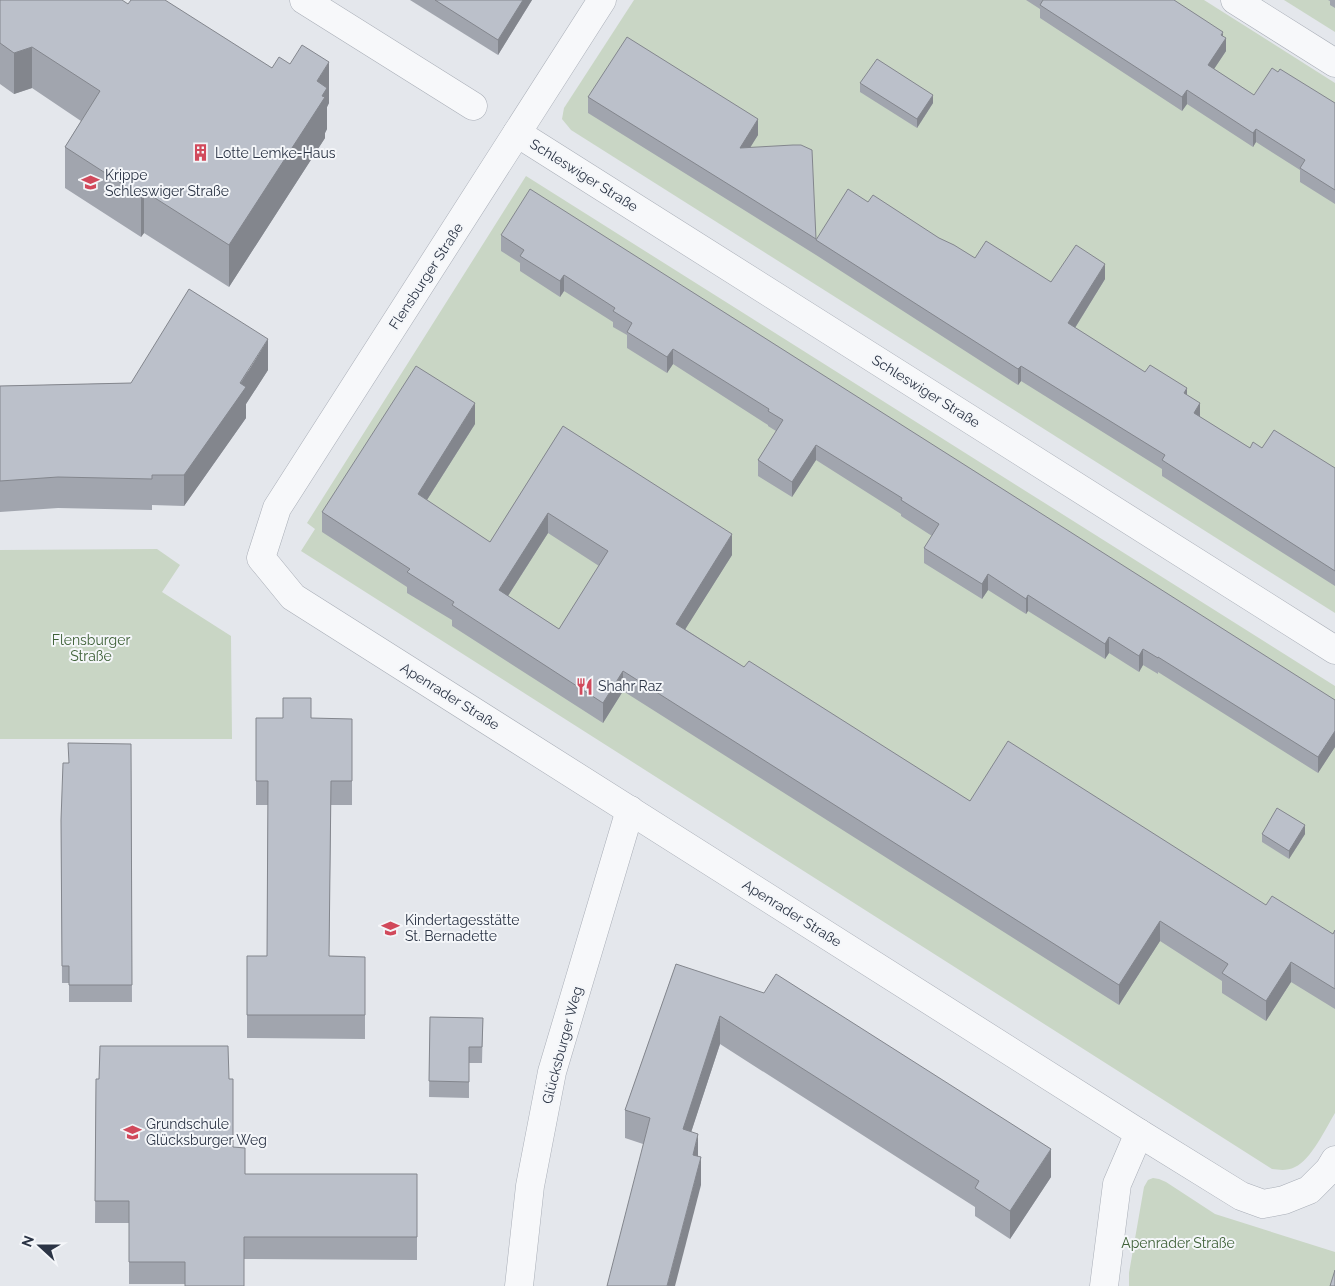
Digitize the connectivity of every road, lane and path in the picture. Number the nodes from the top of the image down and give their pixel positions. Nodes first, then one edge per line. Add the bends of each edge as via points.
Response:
1 (304, 0) edge
2 (602, 0) edge
3 (1235, 0) edge
4 (1335, 63) edge
5 (474, 106) dead end
6 (518, 132) junction
7 (261, 558) joint
8 (1335, 650) edge
9 (630, 810) junction
10 (1139, 1133) junction
11 (1335, 1160) edge
12 (519, 1286) edge
13 (1104, 1286) edge

1 - 5 street
2 - 6 street, Flensburger Straße
3 - 4 street
6 - 7 street, Flensburger Straße via 277,508
6 - 8 street, Schleswiger Straße
7 - 9 street, Apenrader Straße via 293,596
9 - 10 street, Apenrader Straße
9 - 12 street, Glücksburger Weg via 552,1072 530,1186
10 - 11 street, Apenrader Straße via 1241,1196 1263,1204 1309,1190
10 - 13 street via 1116,1184

